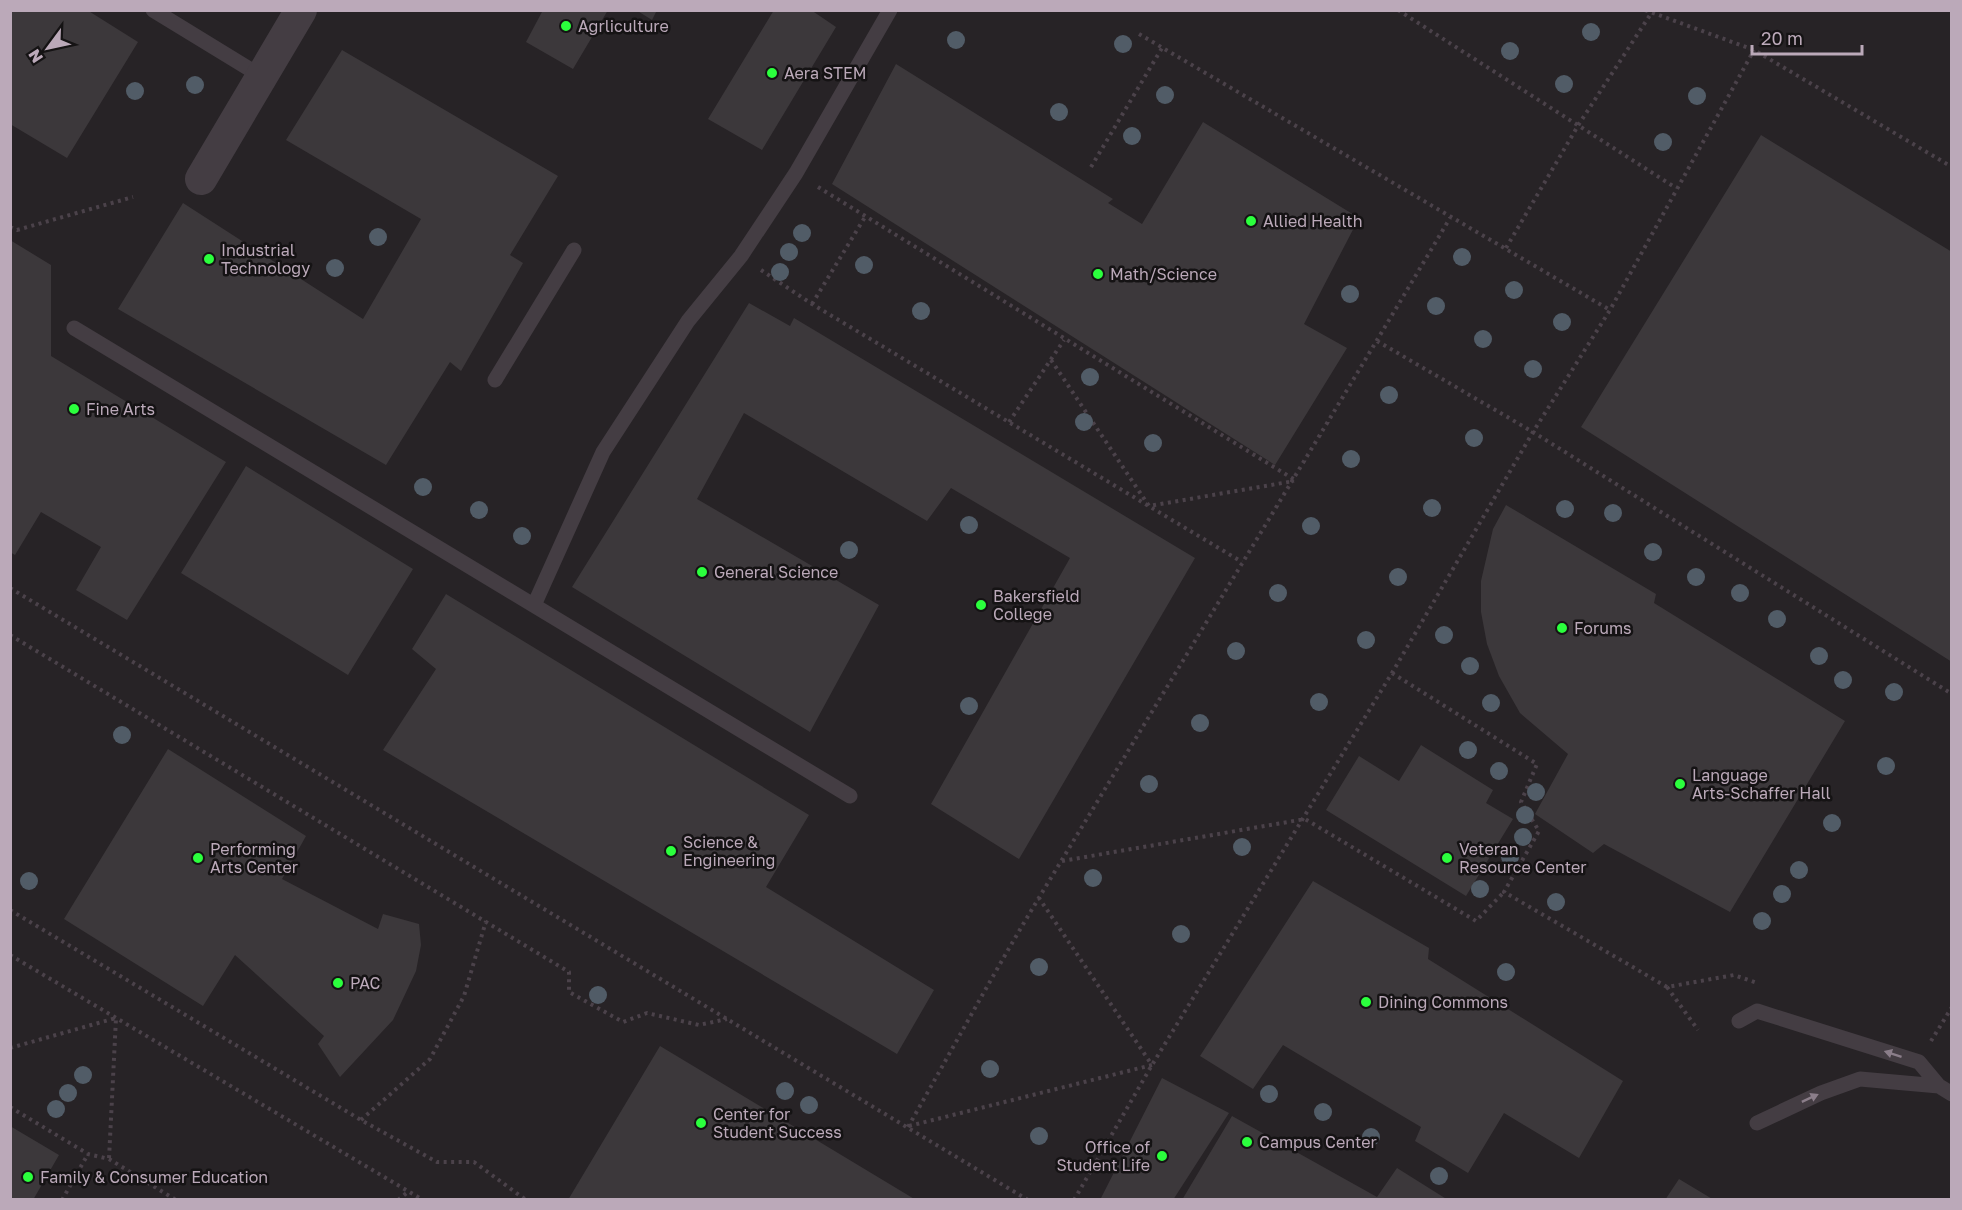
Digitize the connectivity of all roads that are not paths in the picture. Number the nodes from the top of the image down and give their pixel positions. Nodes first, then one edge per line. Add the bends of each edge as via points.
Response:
1 (153, 10) edge
2 (301, 10) edge
3 (890, 10) edge
4 (261, 76) junction
5 (201, 179) dead end
6 (574, 250) dead end
7 (74, 328) dead end
8 (495, 381) dead end
9 (535, 603) junction
10 (850, 796) dead end
11 (1739, 1021) dead end
12 (1945, 1090) edge
13 (1757, 1123) dead end

1 - 4 lane
2 - 4 street
3 - 9 lane via 796,173 741,256 688,321 603,452
4 - 5 street
6 - 8 lane
7 - 9 lane
9 - 10 lane
12 -> 11 lane via 1919,1062 1757,1011
13 -> 12 lane via 1860,1079

